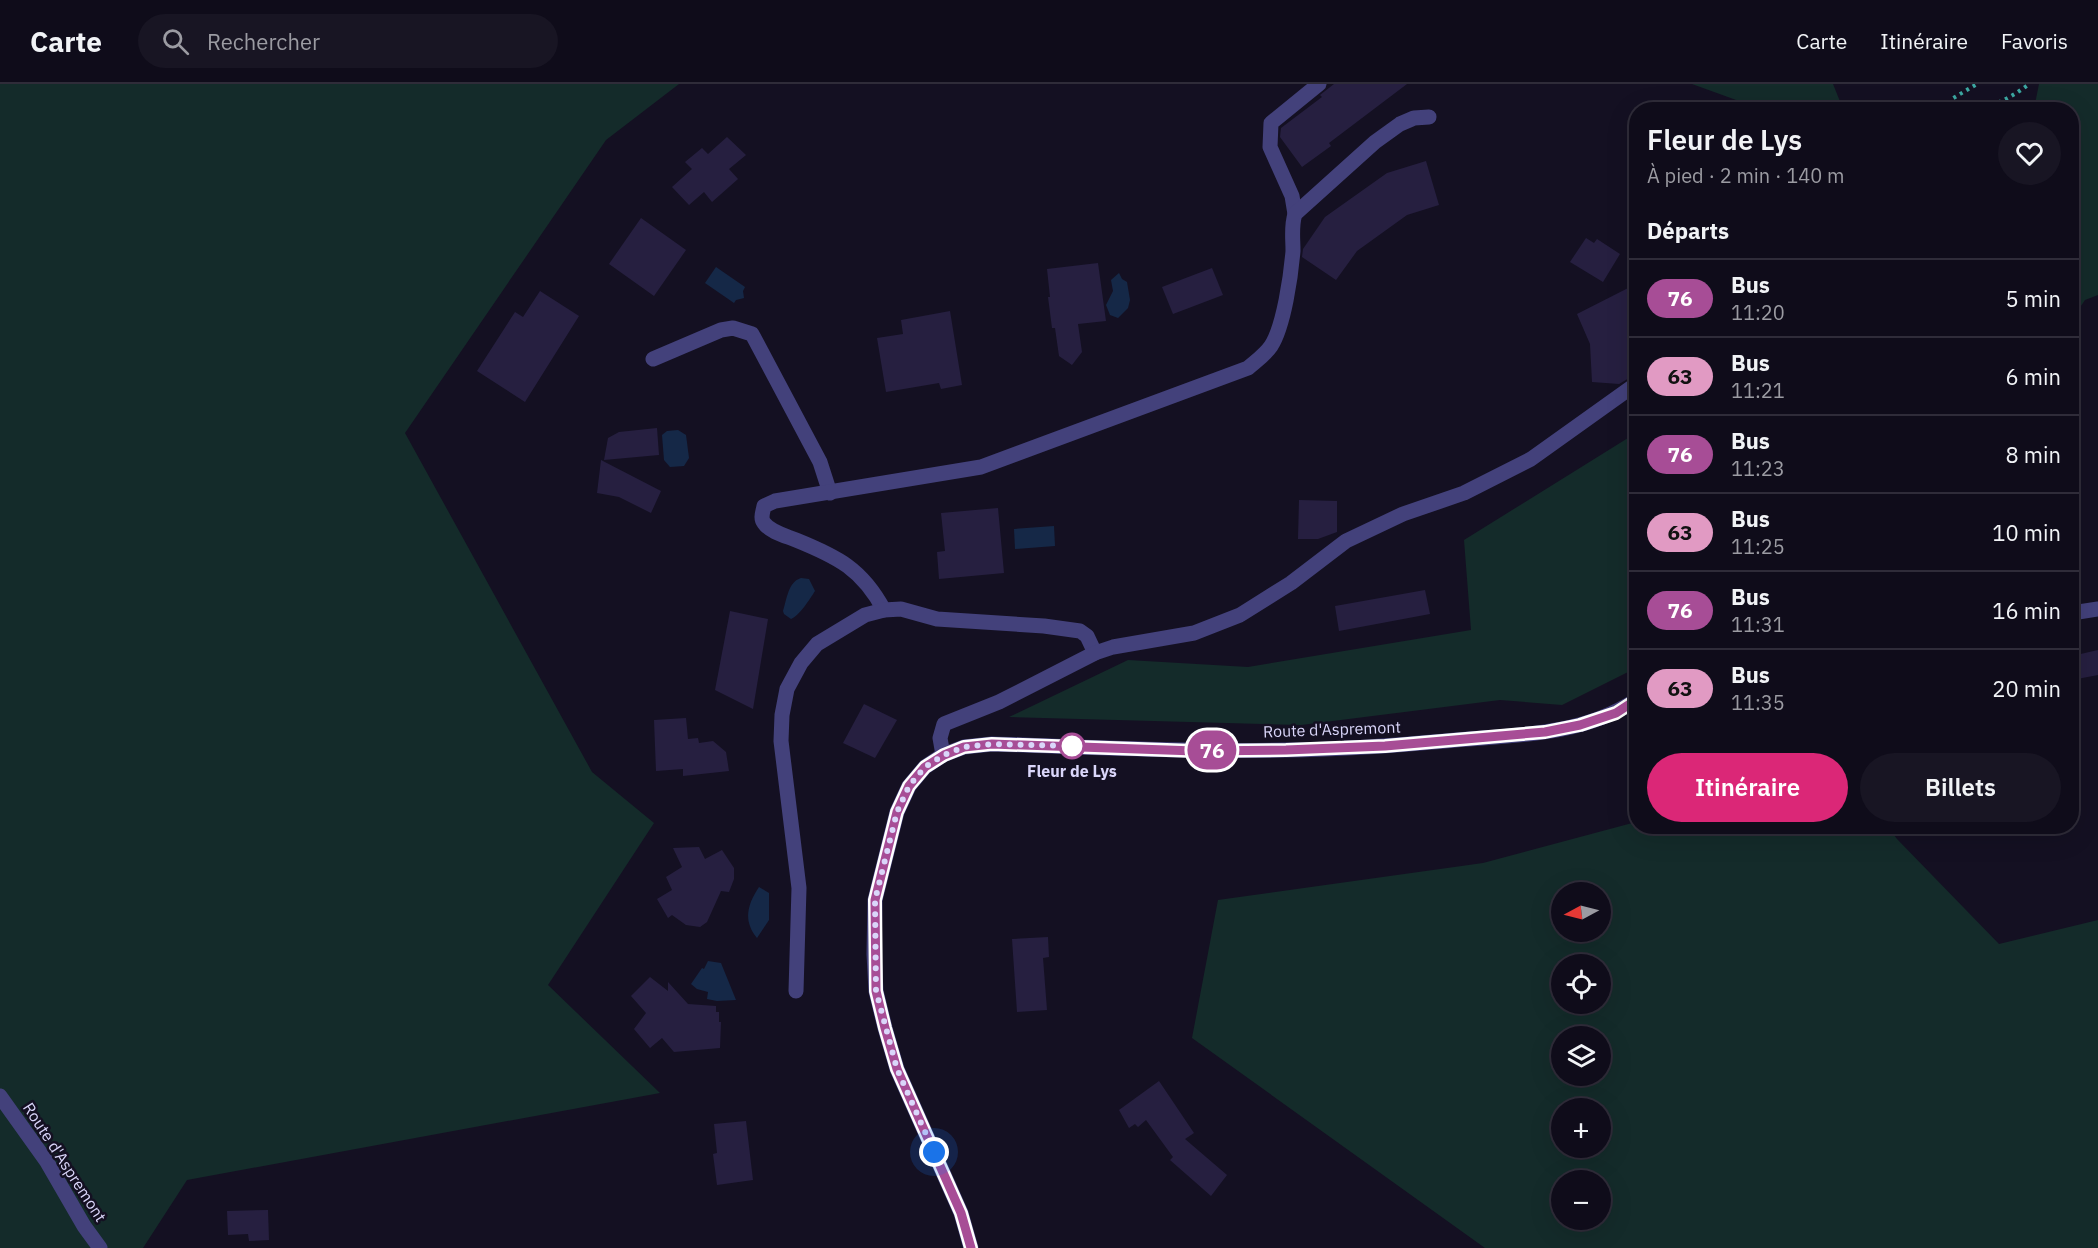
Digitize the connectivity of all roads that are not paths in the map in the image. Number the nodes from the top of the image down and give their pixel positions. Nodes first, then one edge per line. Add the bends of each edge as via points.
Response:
1 (1319, 84) edge
2 (1429, 117) dead end
3 (1295, 214) junction
4 (653, 359) dead end
5 (1629, 389) edge
6 (830, 493) junction
7 (2098, 609) edge
8 (884, 610) junction
9 (2079, 612) edge
10 (1095, 653) junction
11 (1629, 705) edge
12 (944, 755) junction
13 (796, 991) dead end
14 (0, 1096) edge
15 (100, 1248) edge
16 (971, 1248) edge

1 - 3 street via 1271,123 1270,147 1292,196
2 - 3 street via 1400,124 1375,142
3 - 6 street via 1289,281 1276,334 1265,354 1248,368 981,467
4 - 6 street via 722,330 733,328 752,334 820,462
5 - 10 street via 1531,459 1464,493 1403,514 1346,541 1240,615 1194,633
6 - 8 street via 775,501 764,506 761,518 776,532 822,551 858,572
7 - 9 street
8 - 10 street via 901,609 937,619 1080,631
8 - 13 street via 865,615 817,644 787,689 781,741 799,888
10 - 12 street via 999,702 944,724 940,738
11 - 12 street, Route d'Aspremont via 1580,725 1545,732 1397,745 1195,751 992,744 964,747
12 - 16 street, Route d'Aspremont via 925,767 909,786 897,812 875,900 876,991 897,1069 961,1213
14 - 15 street, Route d'Aspremont

